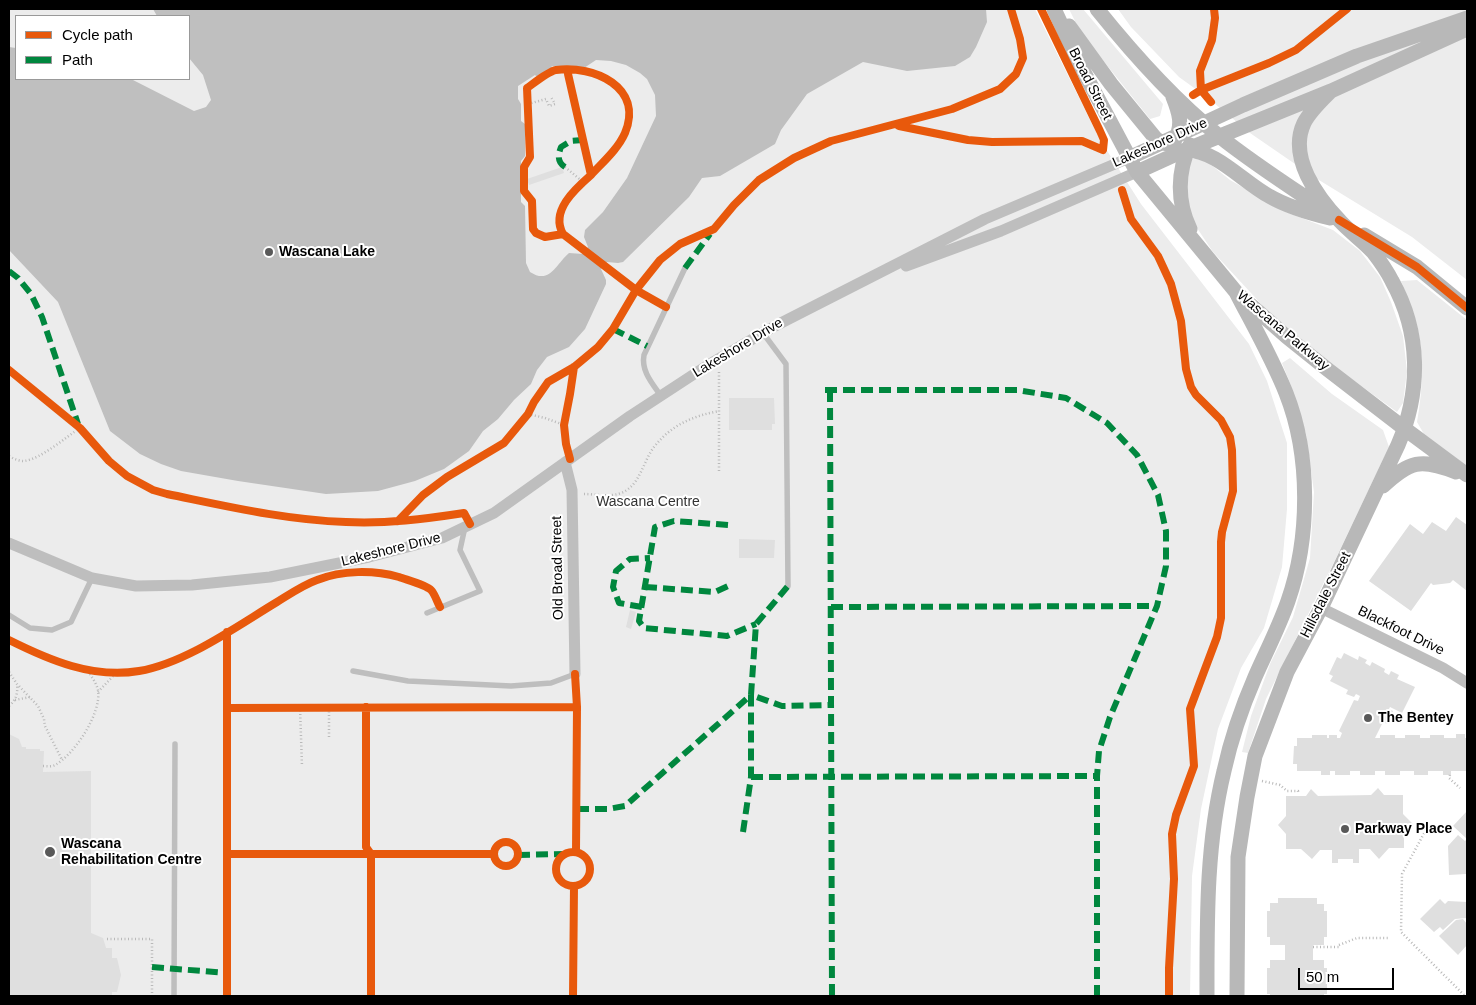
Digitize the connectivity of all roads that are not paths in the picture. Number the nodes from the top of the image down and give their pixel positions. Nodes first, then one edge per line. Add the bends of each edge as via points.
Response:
1 (1056, 9) edge
2 (1097, 9) edge
3 (1467, 18) edge
4 (1467, 29) edge
5 (1331, 91) junction
6 (1172, 93) junction
7 (1204, 123) junction
8 (1220, 136) junction
9 (1176, 144) junction
10 (1129, 158) junction
11 (1137, 172) junction
12 (1339, 220) junction
13 (1197, 245) junction
14 (685, 268) dead end
15 (860, 282) junction
16 (1236, 292) junction
17 (1467, 308) edge
18 (763, 332) junction
19 (661, 396) junction
20 (1405, 429) junction
21 (565, 462) junction
22 (1467, 475) edge
23 (1376, 492) junction
24 (465, 527) junction
25 (9, 543) edge
26 (92, 578) junction
27 (788, 586) dead end
28 (1321, 608) junction
29 (427, 613) dead end
30 (9, 615) edge
31 (353, 671) dead end
32 (575, 674) joint
33 (1467, 683) edge
34 (175, 744) dead end
35 (174, 996) edge
36 (1207, 996) edge
37 (1237, 996) edge

1 - 9 street via 1156,139
1 - 10 street, Broad Street via 1079,63
2 - 6 street
3 - 7 street, Lakeshore Drive via 1358,56
4 - 5 street, Lakeshore Drive
5 - 8 street, Lakeshore Drive
5 - 12 street via 1309,114 1303,126 1300,148 1301,163 1312,185
6 - 7 street
6 - 9 street via 1181,122
7 - 8 street
7 - 9 street, Lakeshore Drive
8 - 9 street, Lakeshore Drive
8 - 12 street
9 - 10 street
9 - 11 street, Lakeshore Drive
9 - 11 street
9 - 12 street via 1202,152 1269,197 1304,212
9 - 13 street via 1185,219
10 - 11 street, Wascana Parkway
10 - 15 street, Lakeshore Drive via 985,219
11 - 13 street, Wascana Parkway
11 - 15 street, Lakeshore Drive via 1000,231
12 - 17 street via 1417,267
12 - 20 street, Hillsdale Street via 1373,252 1392,280 1410,326 1414,352 1414,398
13 - 16 street, Wascana Parkway
14 - 19 lane via 644,355 645,371
15 - 18 street, Lakeshore Drive
16 - 20 street, Wascana Parkway via 1287,337
16 - 36 street, Hillsdale Street via 1275,367 1295,422 1303,464 1304,534 1288,601 1239,720 1217,802 1209,862
18 - 19 street, Lakeshore Drive
18 - 27 lane via 786,364
19 - 21 street, Lakeshore Drive
20 - 22 street, Wascana Parkway
20 - 23 street, Hillsdale Street
21 - 24 street, Lakeshore Drive via 494,513
21 - 32 street, Old Broad Street via 572,496
22 - 23 street via 1428,463 1417,463 1397,472
23 - 28 street, Hillsdale Street
24 - 26 street, Lakeshore Drive via 442,538 369,557 270,577 192,585 136,586
24 - 29 lane via 460,550 480,590
25 - 26 street, Lakeshore Drive
26 - 30 lane via 70,622 52,630 30,628
28 - 33 street, Blackfoot Drive
28 - 37 street, Hillsdale Street via 1287,672 1250,779 1238,857
31 - 32 lane via 408,680 511,686 551,683
34 - 35 lane

